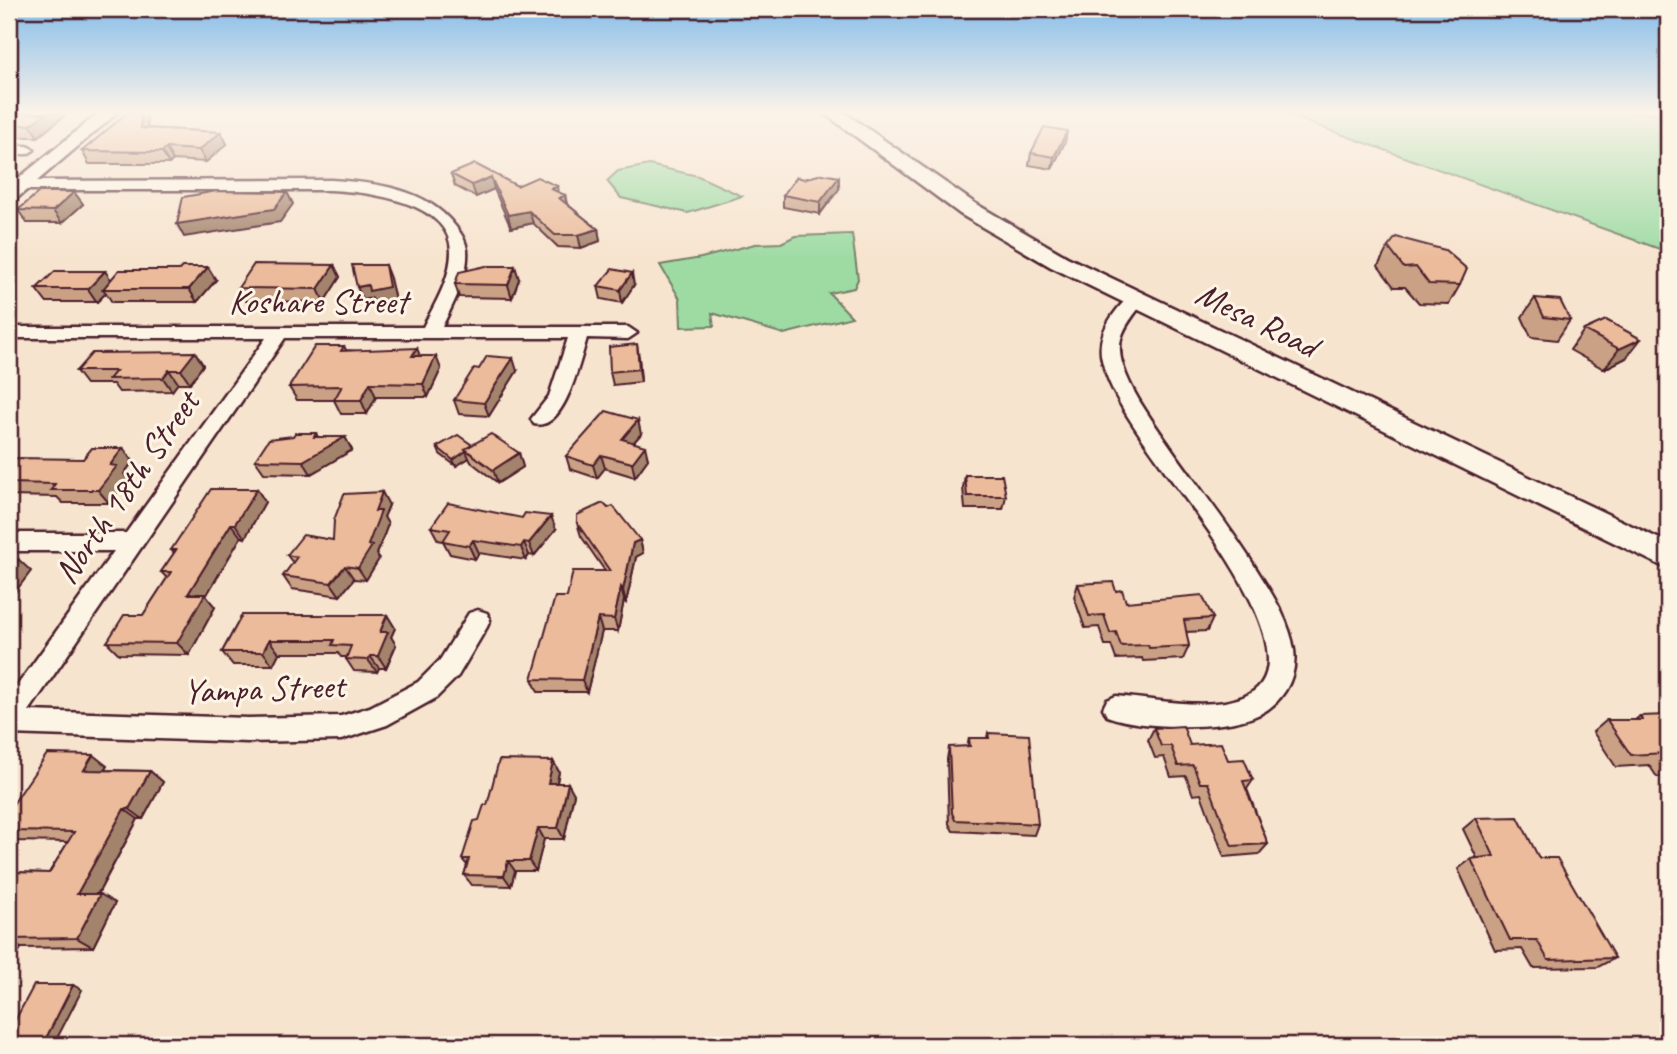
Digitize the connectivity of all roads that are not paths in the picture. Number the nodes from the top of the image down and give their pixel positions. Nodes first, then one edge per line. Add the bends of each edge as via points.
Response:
1 (47, 162) edge
2 (903, 162) edge
3 (13, 189) edge
4 (1136, 300) junction
5 (9, 331) edge
6 (280, 332) junction
7 (430, 332) junction
8 (579, 333) junction
9 (628, 333) dead end
10 (541, 419) dead end
11 (9, 542) edge
12 (132, 542) junction
13 (1668, 557) edge
14 (478, 620) dead end
15 (1116, 708) dead end
16 (11, 726) edge

1 - 3 street
2 - 4 main road, Mesa Road via 988,222
3 - 7 street via 331,185 408,198 437,213 459,248 451,288
4 - 13 main road, Mesa Road
4 - 15 street via 1111,332 1116,373 1133,406 1265,603 1279,637 1282,659 1278,681 1268,697 1244,709 1211,713
5 - 6 street, Koshare Street
6 - 7 street, Koshare Street
6 - 12 street, North 18th Street
7 - 8 street, Koshare Street
8 - 9 street, Koshare Street
8 - 10 street via 558,398
11 - 12 street
12 - 16 street, North 18th Street
14 - 16 street, Yampa Street via 449,668 427,690 377,716 341,728

